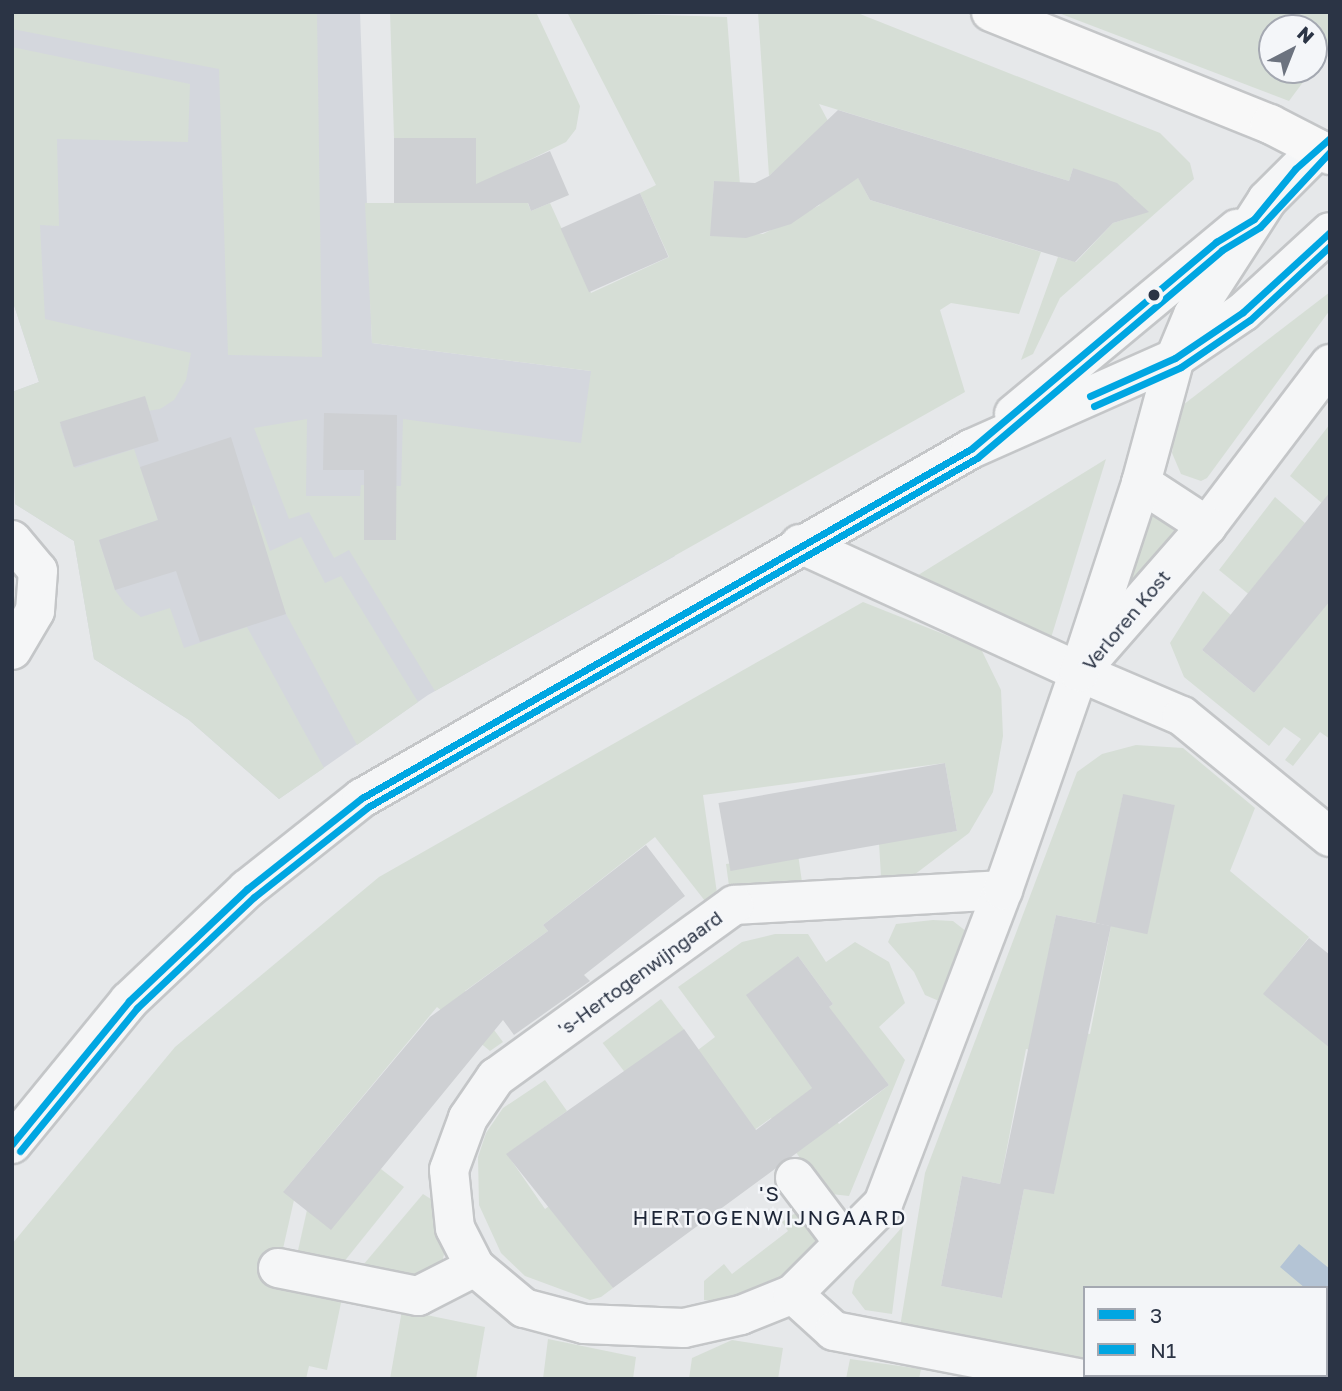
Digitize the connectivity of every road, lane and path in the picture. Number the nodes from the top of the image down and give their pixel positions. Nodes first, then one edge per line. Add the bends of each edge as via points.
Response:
1 (991, 12) edge
2 (1326, 147) edge
3 (1254, 219) junction
4 (1330, 232) edge
5 (1175, 358) junction
6 (1330, 364) edge
7 (971, 449) junction
8 (1141, 483) junction
9 (1207, 526) junction
10 (12, 540) edge
11 (800, 544) junction
12 (12, 650) edge
13 (1079, 671) junction
14 (1330, 837) edge
15 (1003, 890) junction
16 (12, 1144) edge
17 (795, 1178) dead end
18 (844, 1243) junction
19 (475, 1267) junction
20 (278, 1268) dead end
21 (793, 1294) junction
22 (1083, 1379) edge

1 - 2 main road
2 - 3 street
3 - 5 street, 's-Hertogenwijngaard via 1193,316
3 - 7 street via 1216,242 1111,336
4 - 5 street via 1243,312
5 - 7 street
5 - 8 street, 's-Hertogenwijngaard
6 - 9 street, Verloren Kost
7 - 11 street
8 - 9 street
8 - 13 street, 's-Hertogenwijngaard
9 - 13 street, Verloren Kost
10 - 12 street via 38,571 35,611
11 - 13 street
11 - 16 street via 362,798 247,889 129,1000
13 - 14 street, Verloren Kost via 1182,716
13 - 15 street, 's-Hertogenwijngaard
15 - 18 street, 's-Hertogenwijngaard via 883,1204
15 - 19 street, 's-Hertogenwijngaard via 734,905 496,1077 468,1118 449,1170 455,1228
17 - 18 street
18 - 21 street, 's-Hertogenwijngaard
19 - 20 street via 418,1296
19 - 21 street, 's-Hertogenwijngaard via 524,1308 637,1330 684,1328 741,1315
21 - 22 street via 834,1331

